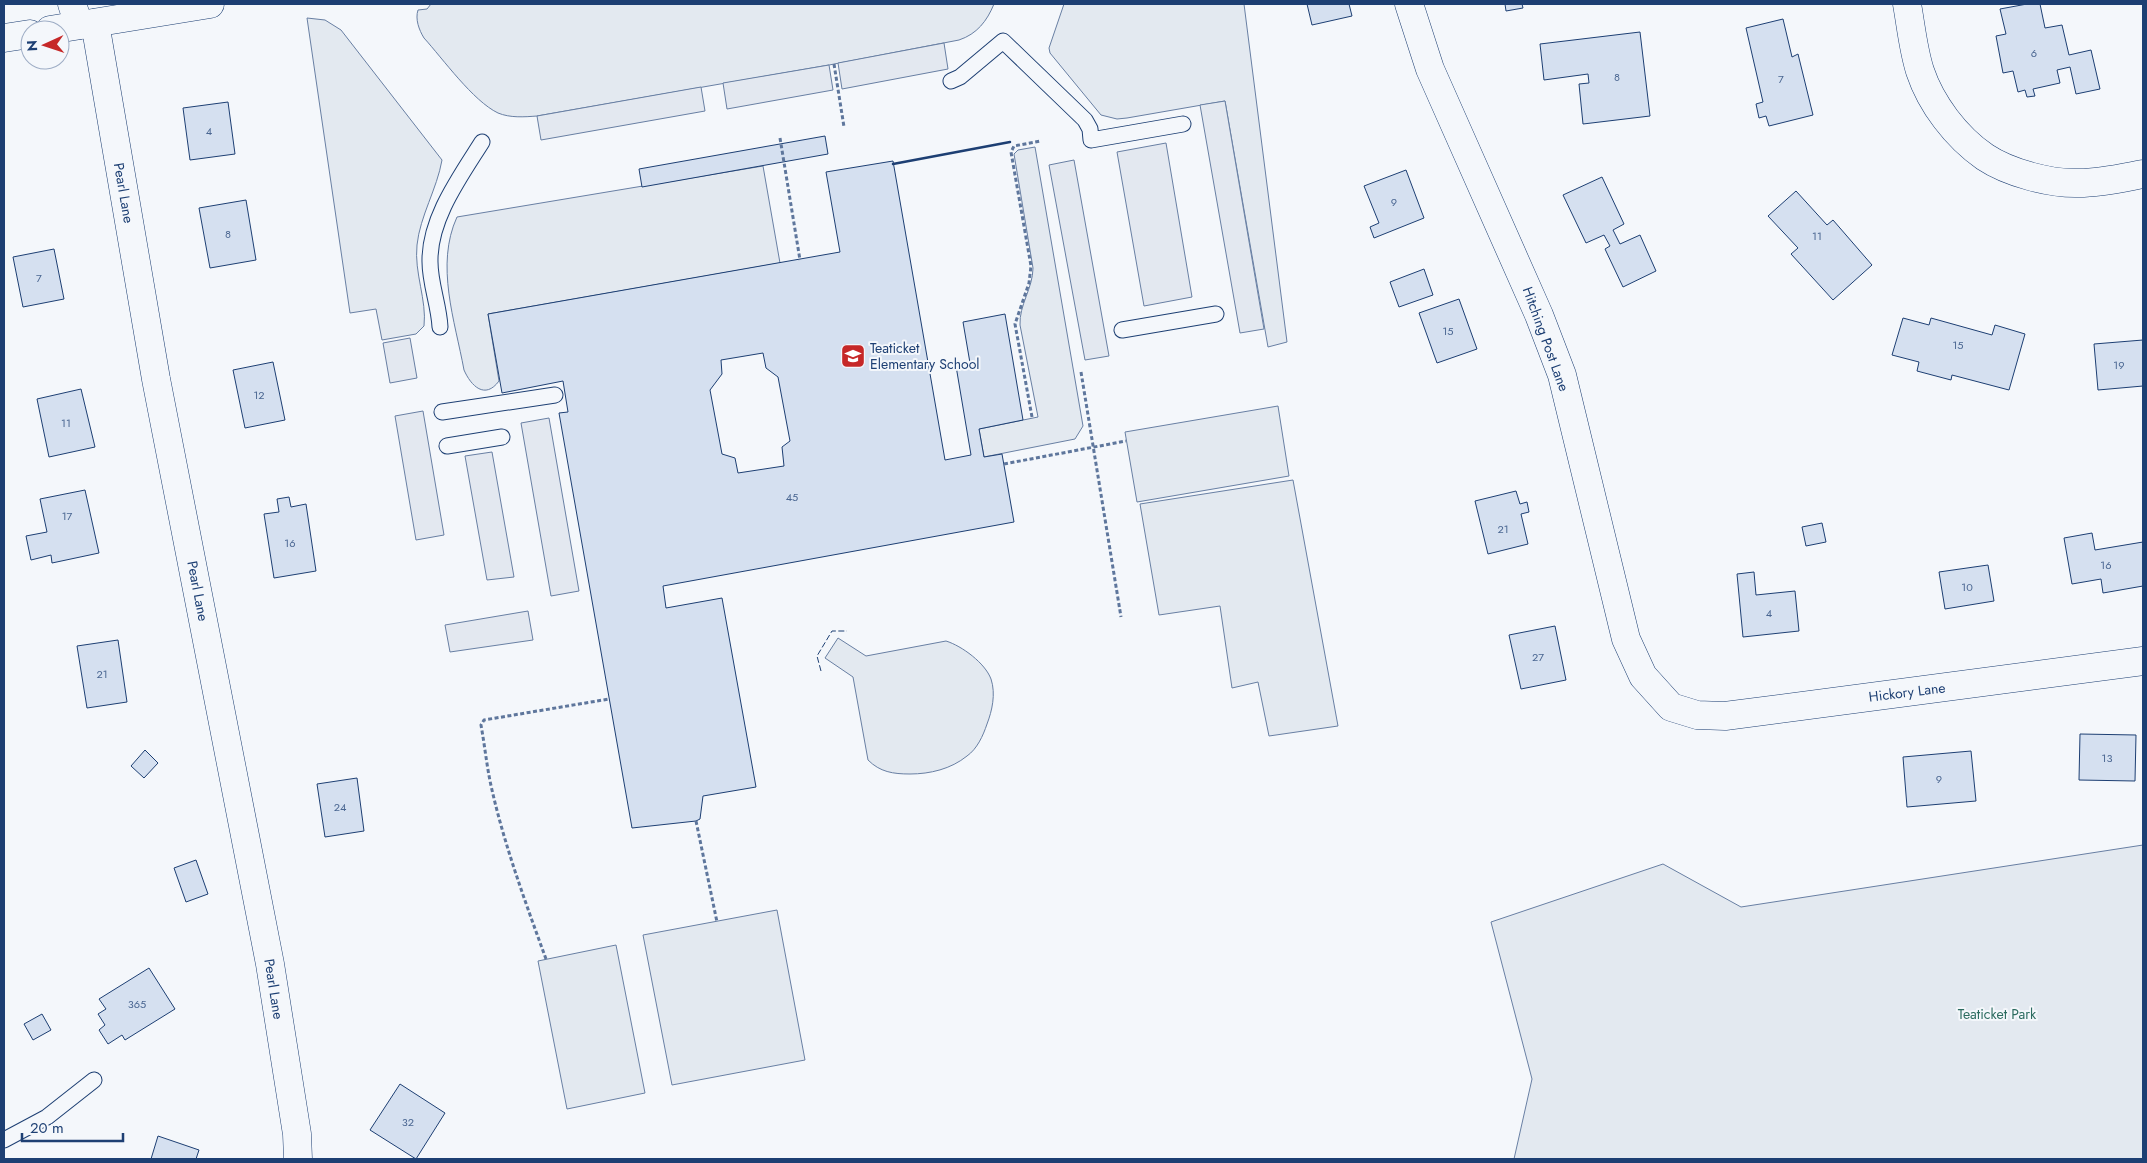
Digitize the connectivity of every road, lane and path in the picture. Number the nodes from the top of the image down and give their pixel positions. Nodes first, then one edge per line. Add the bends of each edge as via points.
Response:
1 (210, 4) edge
2 (1409, 4) edge
3 (1907, 4) edge
4 (97, 15) edge
5 (70, 24) edge
6 (20, 36) edge
7 (4, 38) edge
8 (834, 64) dead end
9 (951, 81) dead end
10 (1183, 124) dead end
11 (844, 127) dead end
12 (780, 138) dead end
13 (482, 142) dead end
14 (1041, 142) dead end
15 (2143, 174) edge
16 (800, 260) dead end
17 (1216, 314) dead end
18 (440, 327) dead end
19 (1122, 330) dead end
20 (1081, 372) dead end
21 (555, 395) dead end
22 (442, 412) dead end
23 (1032, 417) dead end
24 (502, 437) dead end
25 (1126, 441) dead end
26 (447, 446) dead end
27 (1093, 448) junction
28 (1004, 464) dead end
29 (1121, 617) dead end
30 (2143, 661) edge
31 (610, 699) dead end
32 (1671, 707) joint
33 (696, 821) dead end
34 (717, 922) dead end
35 (546, 959) dead end
36 (94, 1080) dead end
37 (4, 1140) edge
38 (298, 1159) edge

1 - 4 street
2 - 32 street, Hitching Post Lane via 1430,69 1539,315 1562,375 1626,639 1643,676
3 - 15 street via 1918,64 1930,95 1961,136 1986,157 2018,172 2047,180 2078,183
4 - 5 street
4 - 38 street, Pearl Lane via 156,379 270,964 297,1134
6 - 7 street
8 - 11 path
9 - 10 lane via 1004,41 1085,120 1091,140
12 - 16 path
13 - 18 lane via 451,191 432,240 430,264
14 - 23 path via 1014,146 1011,152 1030,266 1029,283 1015,324
17 - 19 lane
20 - 27 path
21 - 22 lane
24 - 26 lane
25 - 27 path
27 - 28 path
27 - 29 path
30 - 32 street, Hickory Lane via 1726,716 1697,715
31 - 35 path via 484,720 481,725 492,789
33 - 34 path
36 - 37 lane via 47,1117

